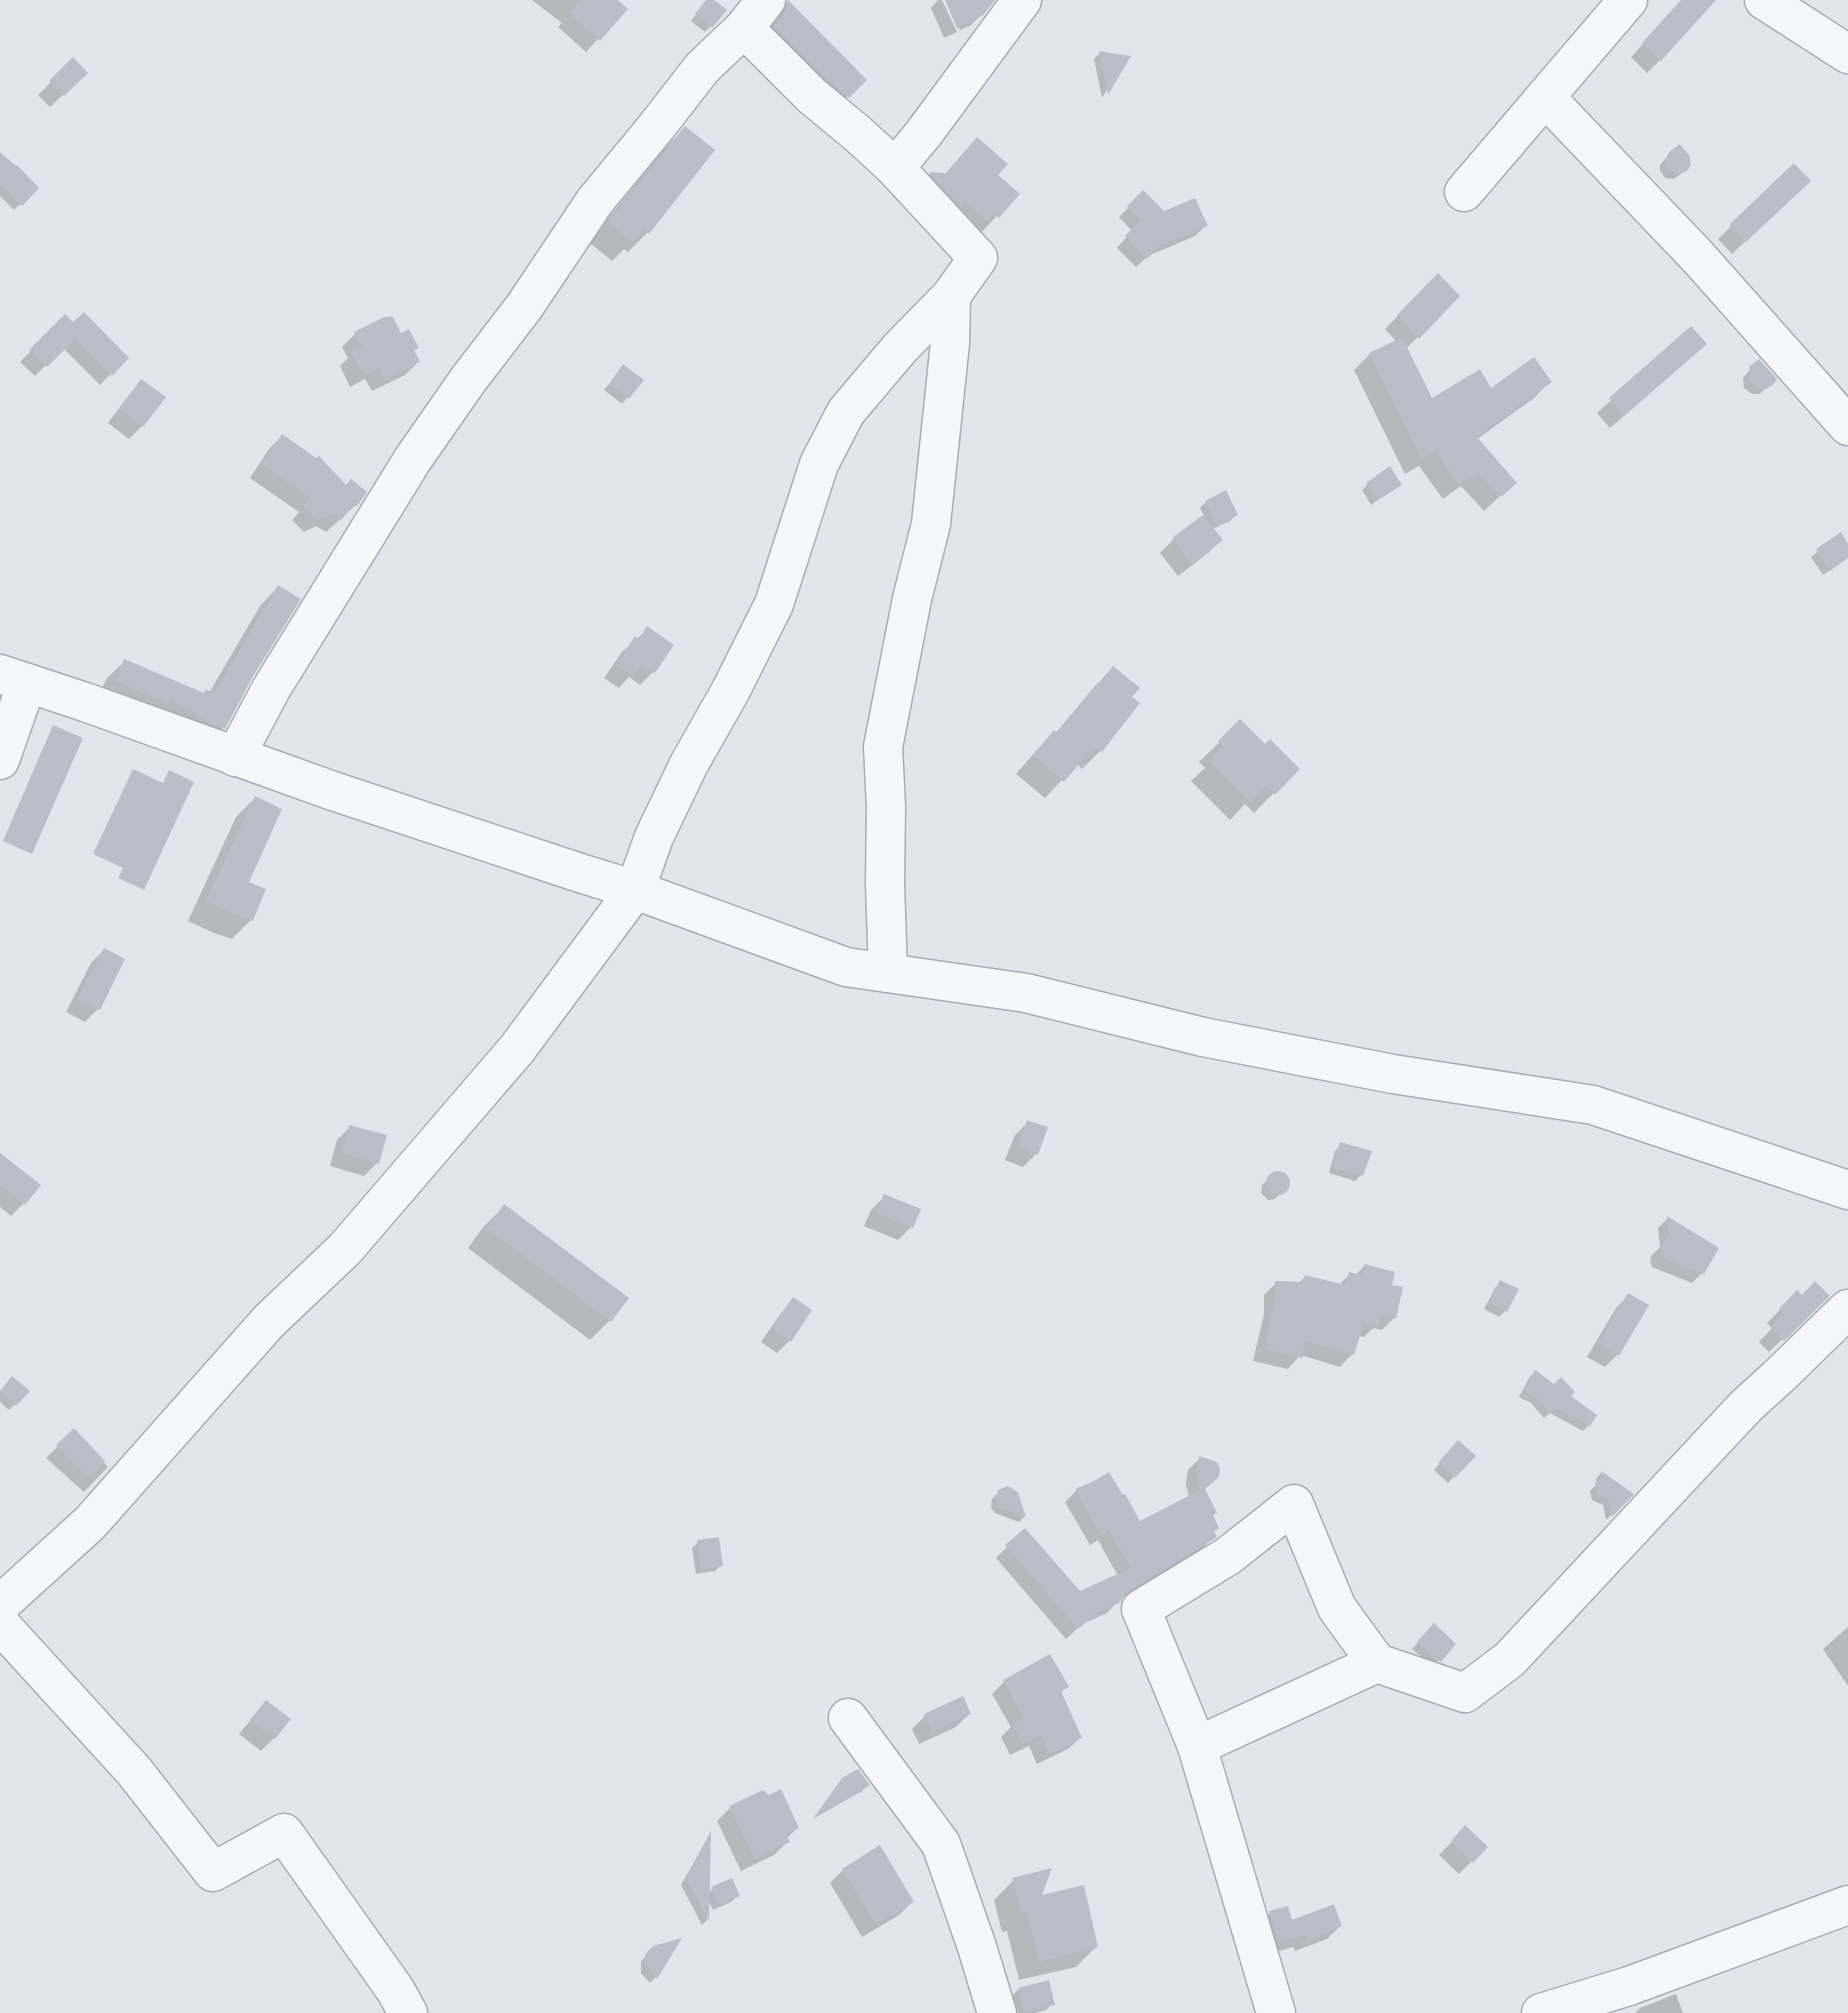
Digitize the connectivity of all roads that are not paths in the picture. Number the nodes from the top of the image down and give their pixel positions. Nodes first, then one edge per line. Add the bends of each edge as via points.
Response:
1 (1022, 0) edge
2 (1628, 0) edge
3 (1764, 0) edge
4 (755, 14) edge
5 (1848, 54) edge
6 (1545, 97) junction
7 (895, 168) junction
8 (1464, 192) dead end
9 (951, 296) junction
10 (1848, 426) edge
11 (14, 679) edge
12 (235, 757) junction
13 (0, 760) edge
14 (635, 890) junction
15 (888, 973) junction
16 (1848, 1190) edge
17 (1848, 1309) edge
18 (0, 1608) edge
19 (0, 1624) edge
20 (1377, 1663) junction
21 (848, 1718) dead end
22 (1197, 1746) junction
23 (1848, 1905) edge
24 (404, 2011) edge
25 (997, 2013) edge
26 (1276, 2013) edge
27 (1541, 2013) edge

1 - 7 street
2 - 6 street
3 - 5 street
4 - 7 street via 812,96
4 - 12 street via 702,68 595,201 420,448 271,689
6 - 8 street
6 - 10 street via 1698,257
7 - 9 street via 978,258
9 - 14 street via 846,412 819,464 774,604 689,764
9 - 15 street via 931,524 883,747
11 - 12 street
11 - 13 street
12 - 14 street
14 - 15 street via 846,967
14 - 18 street via 517,1049 345,1249 269,1321 90,1523
15 - 16 street via 1026,993 1203,1037 1393,1074 1593,1105
17 - 20 street via 1746,1406 1510,1659 1465,1693
19 - 24 street via 134,1771 213,1872 284,1833 396,1991
20 - 22 street
20 - 22 street via 1337,1608 1294,1504 1228,1556 1141,1609
21 - 25 street via 941,1844
22 - 26 street
23 - 27 street

